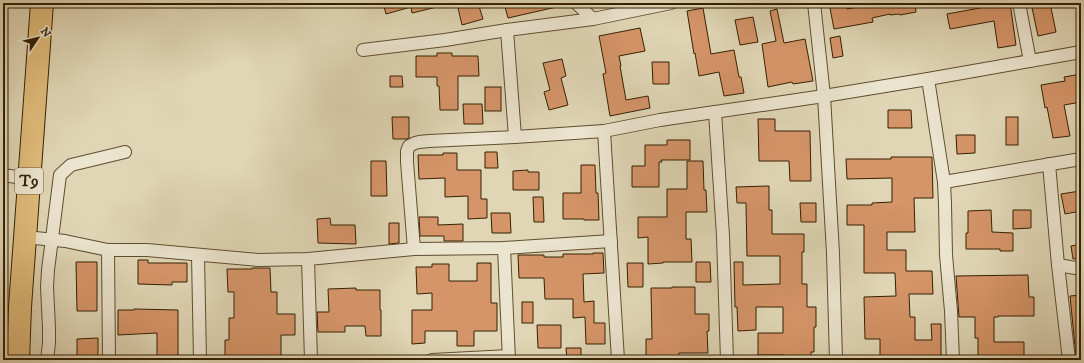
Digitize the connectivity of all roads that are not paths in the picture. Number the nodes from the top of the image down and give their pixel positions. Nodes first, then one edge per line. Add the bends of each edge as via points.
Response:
1 (42, 3) edge
2 (576, 3) edge
3 (671, 3) edge
4 (814, 3) edge
5 (1020, 3) edge
6 (593, 19) junction
7 (569, 22) junction
8 (506, 30) junction
9 (363, 50) dead end
10 (1081, 52) edge
11 (1030, 61) junction
12 (928, 79) junction
13 (824, 96) junction
14 (715, 112) junction
15 (604, 131) junction
16 (515, 137) junction
17 (126, 152) dead end
18 (1081, 159) edge
19 (1049, 164) junction
20 (3, 175) edge
21 (30, 179) junction
22 (944, 182) junction
23 (25, 236) junction
24 (52, 239) junction
25 (611, 241) junction
26 (504, 248) junction
27 (414, 249) junction
28 (108, 250) junction
29 (198, 255) junction
30 (308, 259) junction
31 (1058, 265) junction
32 (1081, 269) edge
33 (509, 358) edge
34 (18, 360) edge
35 (47, 360) edge
36 (109, 360) edge
37 (200, 360) edge
38 (311, 360) edge
39 (432, 360) edge
40 (618, 360) edge
41 (727, 360) edge
42 (836, 360) edge
43 (953, 360) edge
44 (1069, 360) edge

1 - 21 highway, T9
2 - 6 street
2 - 7 street
3 - 6 street
4 - 13 street
5 - 11 street
6 - 7 street
7 - 8 street
8 - 9 street
8 - 16 street
10 - 11 street
11 - 12 street
12 - 13 street
12 - 22 street
13 - 14 street
13 - 42 street
14 - 15 street
14 - 41 street
15 - 16 street
15 - 25 street
16 - 27 street via 429,141 409,146 407,162
17 - 24 street via 71,165 60,175
18 - 19 street
19 - 22 street
19 - 31 street
20 - 21 street
21 - 23 highway, T9
22 - 43 street
23 - 24 street
23 - 34 highway, T9
24 - 28 street
24 - 35 street via 47,287
25 - 26 street
25 - 40 street
26 - 27 street
26 - 33 street
27 - 30 street
28 - 29 street via 147,250
28 - 36 street
29 - 30 street via 258,260
29 - 37 street
30 - 38 street
31 - 32 street
31 - 44 street
33 - 39 street

